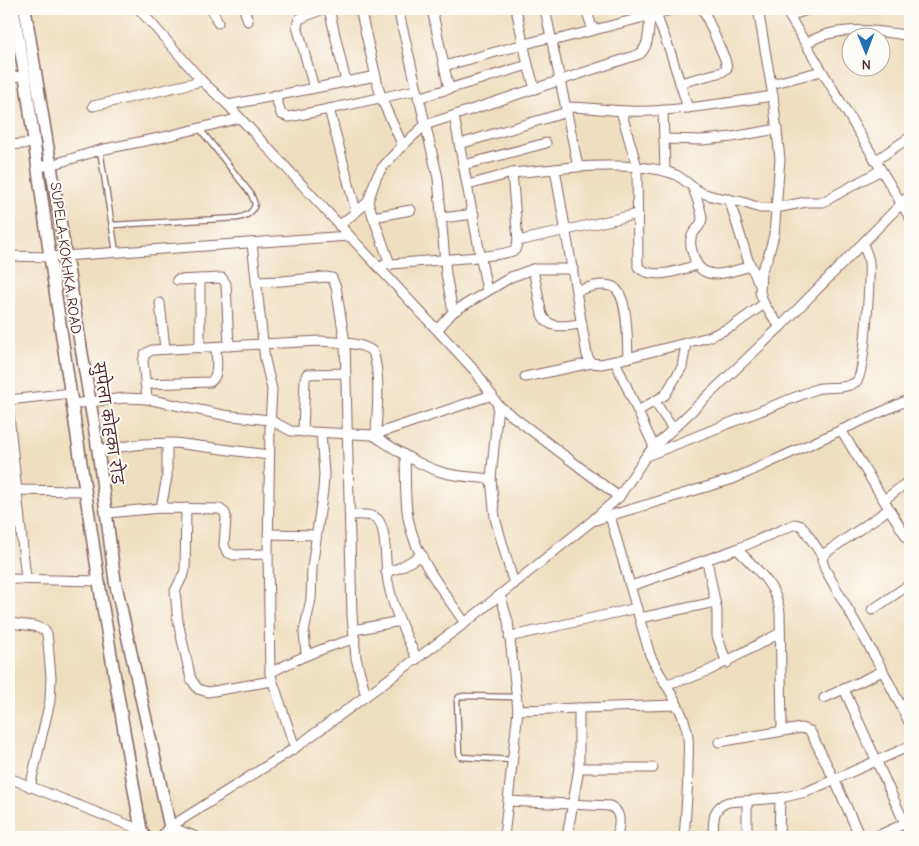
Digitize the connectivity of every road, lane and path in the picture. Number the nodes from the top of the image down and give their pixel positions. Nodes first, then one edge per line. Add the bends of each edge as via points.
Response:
1 (25, 9) edge
2 (139, 9) edge
3 (212, 9) edge
4 (244, 9) edge
5 (323, 9) edge
6 (328, 9) edge
7 (360, 9) edge
8 (398, 9) edge
9 (432, 9) edge
10 (516, 9) edge
11 (545, 9) edge
12 (586, 9) edge
13 (675, 9) edge
14 (702, 9) edge
15 (758, 9) edge
16 (809, 9) edge
17 (788, 12) edge
18 (654, 13) edge
19 (12, 14) edge
20 (248, 21) dead end
21 (218, 23) dead end
22 (593, 30) junction
23 (910, 36) edge
24 (552, 39) junction
25 (805, 42) junction
26 (523, 44) junction
27 (444, 66) junction
28 (528, 66) junction
29 (822, 71) junction
30 (25, 76) junction
31 (198, 76) junction
32 (376, 76) junction
33 (9, 77) edge
34 (561, 81) junction
35 (346, 82) junction
36 (680, 83) junction
37 (771, 84) junction
38 (314, 88) junction
39 (449, 89) junction
40 (535, 90) junction
41 (417, 94) junction
42 (275, 95) junction
43 (773, 96) junction
44 (381, 98) junction
45 (228, 105) junction
46 (93, 106) dead end
47 (688, 108) junction
48 (329, 109) junction
49 (567, 109) junction
50 (663, 110) junction
51 (621, 111) junction
52 (454, 116) junction
53 (240, 118) junction
54 (425, 125) junction
55 (200, 129) junction
56 (777, 129) junction
57 (910, 137) edge
58 (664, 139) junction
59 (546, 142) dead end
60 (35, 143) junction
61 (460, 144) junction
62 (9, 145) edge
63 (403, 146) junction
64 (100, 150) junction
65 (875, 161) junction
66 (52, 165) junction
67 (464, 165) junction
68 (578, 166) junction
69 (37, 167) junction
70 (637, 167) junction
71 (556, 168) junction
72 (881, 170) junction
73 (665, 171) junction
74 (512, 173) junction
75 (468, 185) junction
76 (693, 188) junction
77 (910, 195) edge
78 (729, 199) junction
79 (368, 202) junction
80 (901, 204) junction
81 (776, 208) junction
82 (411, 210) dead end
83 (356, 211) junction
84 (474, 214) junction
85 (638, 214) junction
86 (373, 216) junction
87 (442, 218) junction
88 (910, 218) edge
89 (112, 225) junction
90 (339, 226) junction
91 (566, 230) junction
92 (349, 236) junction
93 (518, 240) junction
94 (252, 243) junction
95 (862, 244) junction
96 (116, 252) junction
97 (9, 256) edge
98 (66, 256) junction
99 (480, 256) junction
100 (50, 257) junction
101 (445, 260) junction
102 (390, 264) junction
103 (697, 265) junction
104 (751, 266) junction
105 (533, 269) junction
106 (573, 269) junction
107 (381, 270) junction
108 (200, 279) junction
109 (176, 280) dead end
110 (256, 282) junction
111 (759, 283) junction
112 (487, 291) junction
113 (576, 291) junction
114 (160, 303) dead end
115 (764, 304) junction
116 (453, 312) junction
117 (582, 324) junction
118 (780, 327) junction
119 (437, 330) junction
120 (345, 343) junction
121 (686, 344) junction
122 (263, 345) junction
123 (229, 346) junction
124 (216, 347) junction
125 (200, 348) junction
126 (165, 349) junction
127 (628, 358) junction
128 (615, 361) junction
129 (591, 363) junction
130 (345, 373) junction
131 (525, 377) dead end
132 (145, 384) junction
133 (492, 395) junction
134 (72, 398) junction
135 (147, 399) junction
136 (910, 399) edge
137 (9, 400) edge
138 (90, 402) junction
139 (655, 402) junction
140 (498, 404) junction
141 (638, 410) junction
142 (9, 414) edge
143 (270, 420) junction
144 (673, 429) junction
145 (842, 430) junction
146 (303, 432) junction
147 (321, 433) junction
148 (346, 434) junction
149 (375, 434) junction
150 (167, 442) junction
151 (654, 447) junction
152 (98, 450) junction
153 (269, 455) junction
154 (406, 456) junction
155 (646, 456) junction
156 (491, 478) junction
157 (910, 480) edge
158 (13, 490) edge
159 (85, 491) junction
160 (619, 496) junction
161 (884, 500) junction
162 (161, 508) junction
163 (186, 508) junction
164 (889, 509) junction
165 (107, 513) junction
166 (350, 515) junction
167 (610, 516) junction
168 (592, 521) junction
169 (268, 534) junction
170 (316, 534) junction
171 (910, 544) edge
172 (737, 549) junction
173 (268, 554) junction
174 (422, 555) junction
175 (823, 557) junction
176 (707, 561) junction
177 (386, 572) junction
178 (9, 579) edge
179 (26, 579) junction
180 (99, 581) junction
181 (514, 584) junction
182 (910, 584) edge
183 (631, 586) junction
184 (500, 595) junction
185 (715, 602) junction
186 (637, 608) junction
187 (872, 610) dead end
188 (640, 618) junction
189 (400, 621) junction
190 (465, 623) junction
191 (9, 625) edge
192 (780, 632) junction
193 (354, 634) junction
194 (509, 637) junction
195 (306, 654) junction
196 (417, 659) junction
197 (726, 662) junction
198 (883, 671) junction
199 (271, 677) junction
200 (665, 684) junction
201 (844, 689) junction
202 (366, 696) junction
203 (516, 697) junction
204 (824, 698) dead end
205 (677, 705) junction
206 (580, 708) junction
207 (518, 710) junction
208 (910, 724) edge
209 (782, 730) junction
210 (719, 742) dead end
211 (910, 746) edge
212 (296, 748) junction
213 (512, 760) junction
214 (876, 762) junction
215 (579, 768) junction
216 (653, 768) dead end
217 (9, 778) edge
218 (835, 780) junction
219 (30, 787) junction
220 (780, 798) junction
221 (508, 801) junction
222 (747, 801) junction
223 (573, 804) junction
224 (908, 822) edge
225 (170, 827) junction
226 (143, 834) edge
227 (910, 835) edge
228 (163, 837) edge
229 (196, 837) edge
230 (504, 837) edge
231 (567, 837) edge
232 (617, 837) edge
233 (684, 837) edge
234 (713, 837) edge
235 (747, 837) edge
236 (779, 837) edge
237 (860, 837) edge
238 (875, 837) edge

1 - 66 street, सुपेला कोहका रोड
2 - 31 street
3 - 21 street
4 - 20 street
5 - 38 street via 299,19 297,26
6 - 35 street
7 - 32 street
8 - 41 street
9 - 27 street
10 - 26 street
11 - 24 street
12 - 22 street
13 - 18 street
14 - 36 street via 727,68
15 - 37 street
16 - 17 street
17 - 25 street
18 - 22 street
18 - 34 street via 647,44 640,54
18 - 36 street
19 - 30 street, SUPELA-KOKHKA ROAD
22 - 24 street
23 - 25 street via 882,31 844,32
24 - 26 street
24 - 34 street
25 - 29 street
26 - 27 street
26 - 28 street
27 - 39 street
28 - 39 street
28 - 40 street
29 - 37 street
29 - 65 street
30 - 33 street
30 - 60 street, SUPELA-KOKHKA ROAD
31 - 45 street
31 - 46 street
32 - 35 street
32 - 44 street
34 - 40 street
34 - 49 street
35 - 38 street
36 - 47 street
37 - 43 street
38 - 42 street
39 - 41 street
40 - 52 street
41 - 44 street
41 - 54 street
42 - 45 street
42 - 48 street via 280,111 286,116
43 - 47 street
43 - 56 street
44 - 48 street
44 - 63 street
45 - 53 street
47 - 50 street
48 - 83 street
49 - 51 street
49 - 61 street
49 - 68 street
50 - 51 street
50 - 58 street
51 - 70 street
52 - 54 street
52 - 61 street
53 - 55 street
53 - 90 street
54 - 63 street
54 - 87 street via 438,178
55 - 64 street
55 - 89 lane via 251,194 255,204 252,211 238,218
56 - 58 street via 703,140
56 - 81 street via 780,159
57 - 65 street
58 - 73 street
59 - 67 street
60 - 62 street
60 - 69 street, SUPELA-KOKHKA ROAD
61 - 67 street
63 - 79 street via 382,168
64 - 66 street
64 - 89 lane
65 - 72 street
66 - 69 street
66 - 98 street, सुपेला कोहका रोड
67 - 75 street
68 - 70 street
68 - 71 street
69 - 100 street, SUPELA-KOKHKA ROAD
70 - 73 street
70 - 85 street
71 - 74 street
71 - 91 street
72 - 80 street
72 - 81 street via 823,202
73 - 76 street
74 - 75 street
74 - 93 street
75 - 84 street
76 - 78 street
76 - 103 street via 702,219 691,239
77 - 80 street
78 - 81 street via 760,208
78 - 104 street
79 - 83 street
79 - 86 street
80 - 88 street
80 - 95 street
81 - 111 street via 774,235
82 - 86 street
83 - 90 street
84 - 87 street
84 - 99 street
85 - 91 street
85 - 103 street via 637,260 642,271 658,274
86 - 102 street
87 - 101 street
89 - 96 lane
90 - 92 street
91 - 93 street
91 - 106 street
92 - 94 street
92 - 107 street
93 - 99 street via 517,248 510,252
94 - 96 street
94 - 110 street
95 - 118 street
95 - 155 street via 869,263 865,353 862,371 855,383 816,389
96 - 98 street
97 - 100 street
98 - 100 street
98 - 138 street, सुपेला कोहका रोड
99 - 101 street
99 - 112 street
100 - 134 street, SUPELA-KOKHKA ROAD
101 - 102 street
101 - 116 street
102 - 107 street
103 - 104 street via 708,274
104 - 111 street
105 - 106 street
105 - 112 street
105 - 117 street via 545,321 558,326
106 - 113 street
107 - 119 street
108 - 109 street
108 - 123 street via 222,278 226,281
108 - 125 street
110 - 120 street via 332,278 338,295
110 - 122 street
111 - 115 street
112 - 116 street
113 - 117 street
113 - 127 street via 603,285 617,289 624,302
114 - 126 street
115 - 118 street
115 - 121 street via 733,326
116 - 119 street
117 - 129 street
118 - 144 street
119 - 133 street via 476,372
120 - 122 street via 320,341
120 - 130 street
120 - 149 street via 367,347 373,352 377,387
121 - 127 street
121 - 139 street via 682,367 665,395
122 - 123 street
122 - 143 street via 272,389
123 - 124 street
124 - 125 street
124 - 132 street via 216,374 210,382
125 - 126 street
126 - 132 street via 152,350 144,357
127 - 128 street
128 - 129 street
128 - 141 street
129 - 131 street
130 - 146 street via 307,374
130 - 148 street
132 - 135 street
133 - 140 street
133 - 149 street
134 - 137 street
134 - 138 street
134 - 159 street, SUPELA-KOKHKA ROAD
135 - 138 street
135 - 143 street via 223,415
136 - 145 street
138 - 152 street, सुपेला कोहका रोड
139 - 141 street
139 - 144 street
140 - 156 street
140 - 160 street
141 - 151 street
142 - 158 street
143 - 146 street via 291,431
143 - 153 street
144 - 151 street
145 - 161 street
145 - 167 street via 733,478
146 - 147 street
147 - 148 street
147 - 170 street via 324,474
148 - 149 street
148 - 166 street
149 - 154 street
150 - 152 street
150 - 153 street
150 - 162 street via 167,477
151 - 155 street
152 - 165 street, सुपेला कोहका रोड
153 - 169 street
154 - 156 street via 443,473
154 - 174 street via 409,521
155 - 160 street
156 - 181 street via 495,518
157 - 161 street
158 - 159 street
158 - 179 street
159 - 180 street, SUPELA-KOKHKA ROAD
160 - 168 street
161 - 164 street
162 - 163 street
162 - 165 street
163 - 173 street via 223,510 226,517 225,549 230,554
163 - 199 street via 185,571 175,591 190,679 198,689 208,692
164 - 171 street
164 - 175 street
165 - 225 street, सुपेला कोहका रोड via 116,581
166 - 177 street via 377,518 384,537
166 - 193 street
167 - 168 street
167 - 183 street
168 - 181 street
169 - 170 street
169 - 173 street
170 - 195 street via 311,599 304,632
172 - 175 street via 798,524
172 - 176 street
172 - 192 street via 765,578 778,599
173 - 199 street
174 - 177 street
174 - 190 street
175 - 198 street via 825,569
176 - 183 street
176 - 185 street
177 - 189 street
178 - 179 street
179 - 180 street
180 - 226 street, SUPELA-KOKHKA ROAD
181 - 184 street
182 - 187 street
183 - 186 street
184 - 190 street
184 - 194 street
185 - 188 street
185 - 197 street via 717,636
186 - 188 street
186 - 194 street
188 - 200 street via 650,655
189 - 193 street
189 - 196 street
190 - 196 street
191 - 219 street via 34,626 47,634 50,702
192 - 197 street
192 - 209 street
193 - 195 street
193 - 202 street via 356,658
194 - 203 street
195 - 199 street
196 - 202 street
197 - 200 street via 690,678
198 - 201 street
198 - 208 street
199 - 212 street
200 - 205 street
201 - 204 street
201 - 214 street
202 - 212 street
203 - 207 street
203 - 213 lane via 464,696 456,701 461,757
205 - 206 street
205 - 233 street via 689,737
206 - 207 street
206 - 215 street
207 - 213 street
209 - 210 street
209 - 218 street via 801,728 810,731
211 - 214 street
212 - 225 street
213 - 221 street
214 - 218 street
214 - 224 street
215 - 216 street
215 - 223 street
217 - 219 street
218 - 220 street
218 - 237 street
219 - 226 street
220 - 222 street
220 - 236 street
221 - 223 street
221 - 230 street
222 - 234 street via 728,802 717,809
222 - 235 street
223 - 231 street
223 - 232 street via 615,808 619,816
224 - 227 street
224 - 238 street
225 - 228 street
225 - 229 street

